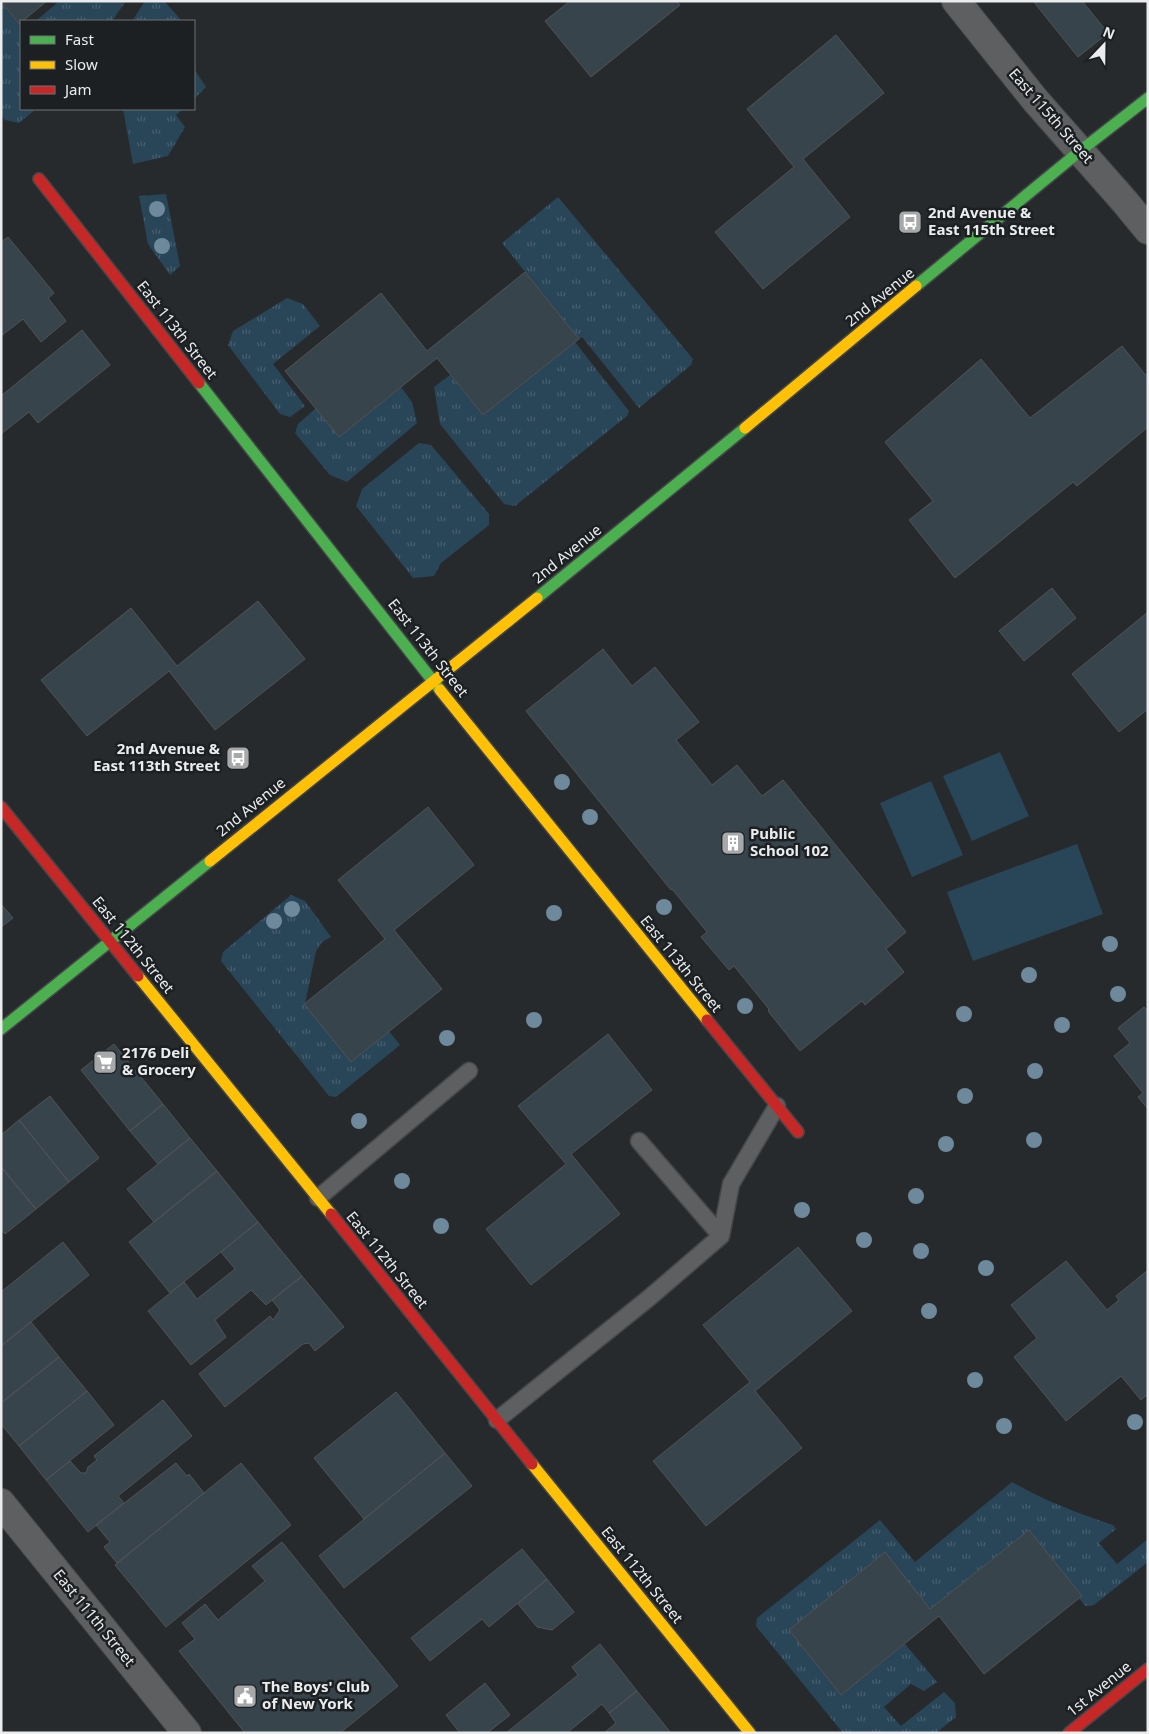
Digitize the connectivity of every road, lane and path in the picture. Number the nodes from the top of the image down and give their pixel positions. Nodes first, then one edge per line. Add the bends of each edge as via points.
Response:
1 (956, 1) edge
2 (1148, 98) edge
3 (1080, 151) junction
4 (39, 179) dead end
5 (1148, 230) edge
6 (433, 680) junction
7 (1, 807) edge
8 (110, 941) junction
9 (1, 1029) edge
10 (469, 1072) dead end
11 (777, 1106) junction
12 (798, 1132) dead end
13 (639, 1141) dead end
14 (318, 1198) junction
15 (721, 1236) junction
16 (497, 1420) junction
17 (1, 1502) edge
18 (1148, 1668) edge
19 (187, 1733) edge
20 (750, 1733) edge
21 (1069, 1733) edge

1 - 3 street, East 115th Street
2 - 3 street, 2nd Avenue
3 - 5 street, East 115th Street
3 - 6 street, 2nd Avenue via 748,426
4 - 6 street, East 113th Street
6 - 8 street, 2nd Avenue
6 - 11 street, East 113th Street
7 - 8 street, East 112th Street
8 - 9 street, 2nd Avenue
8 - 14 street, East 112th Street
10 - 14 lane
11 - 12 street, East 113th Street
11 - 15 lane via 731,1184
13 - 15 lane
14 - 16 street, East 112th Street
15 - 16 lane
16 - 20 street, East 112th Street
17 - 19 street, East 111th Street
18 - 21 street, 1st Avenue

